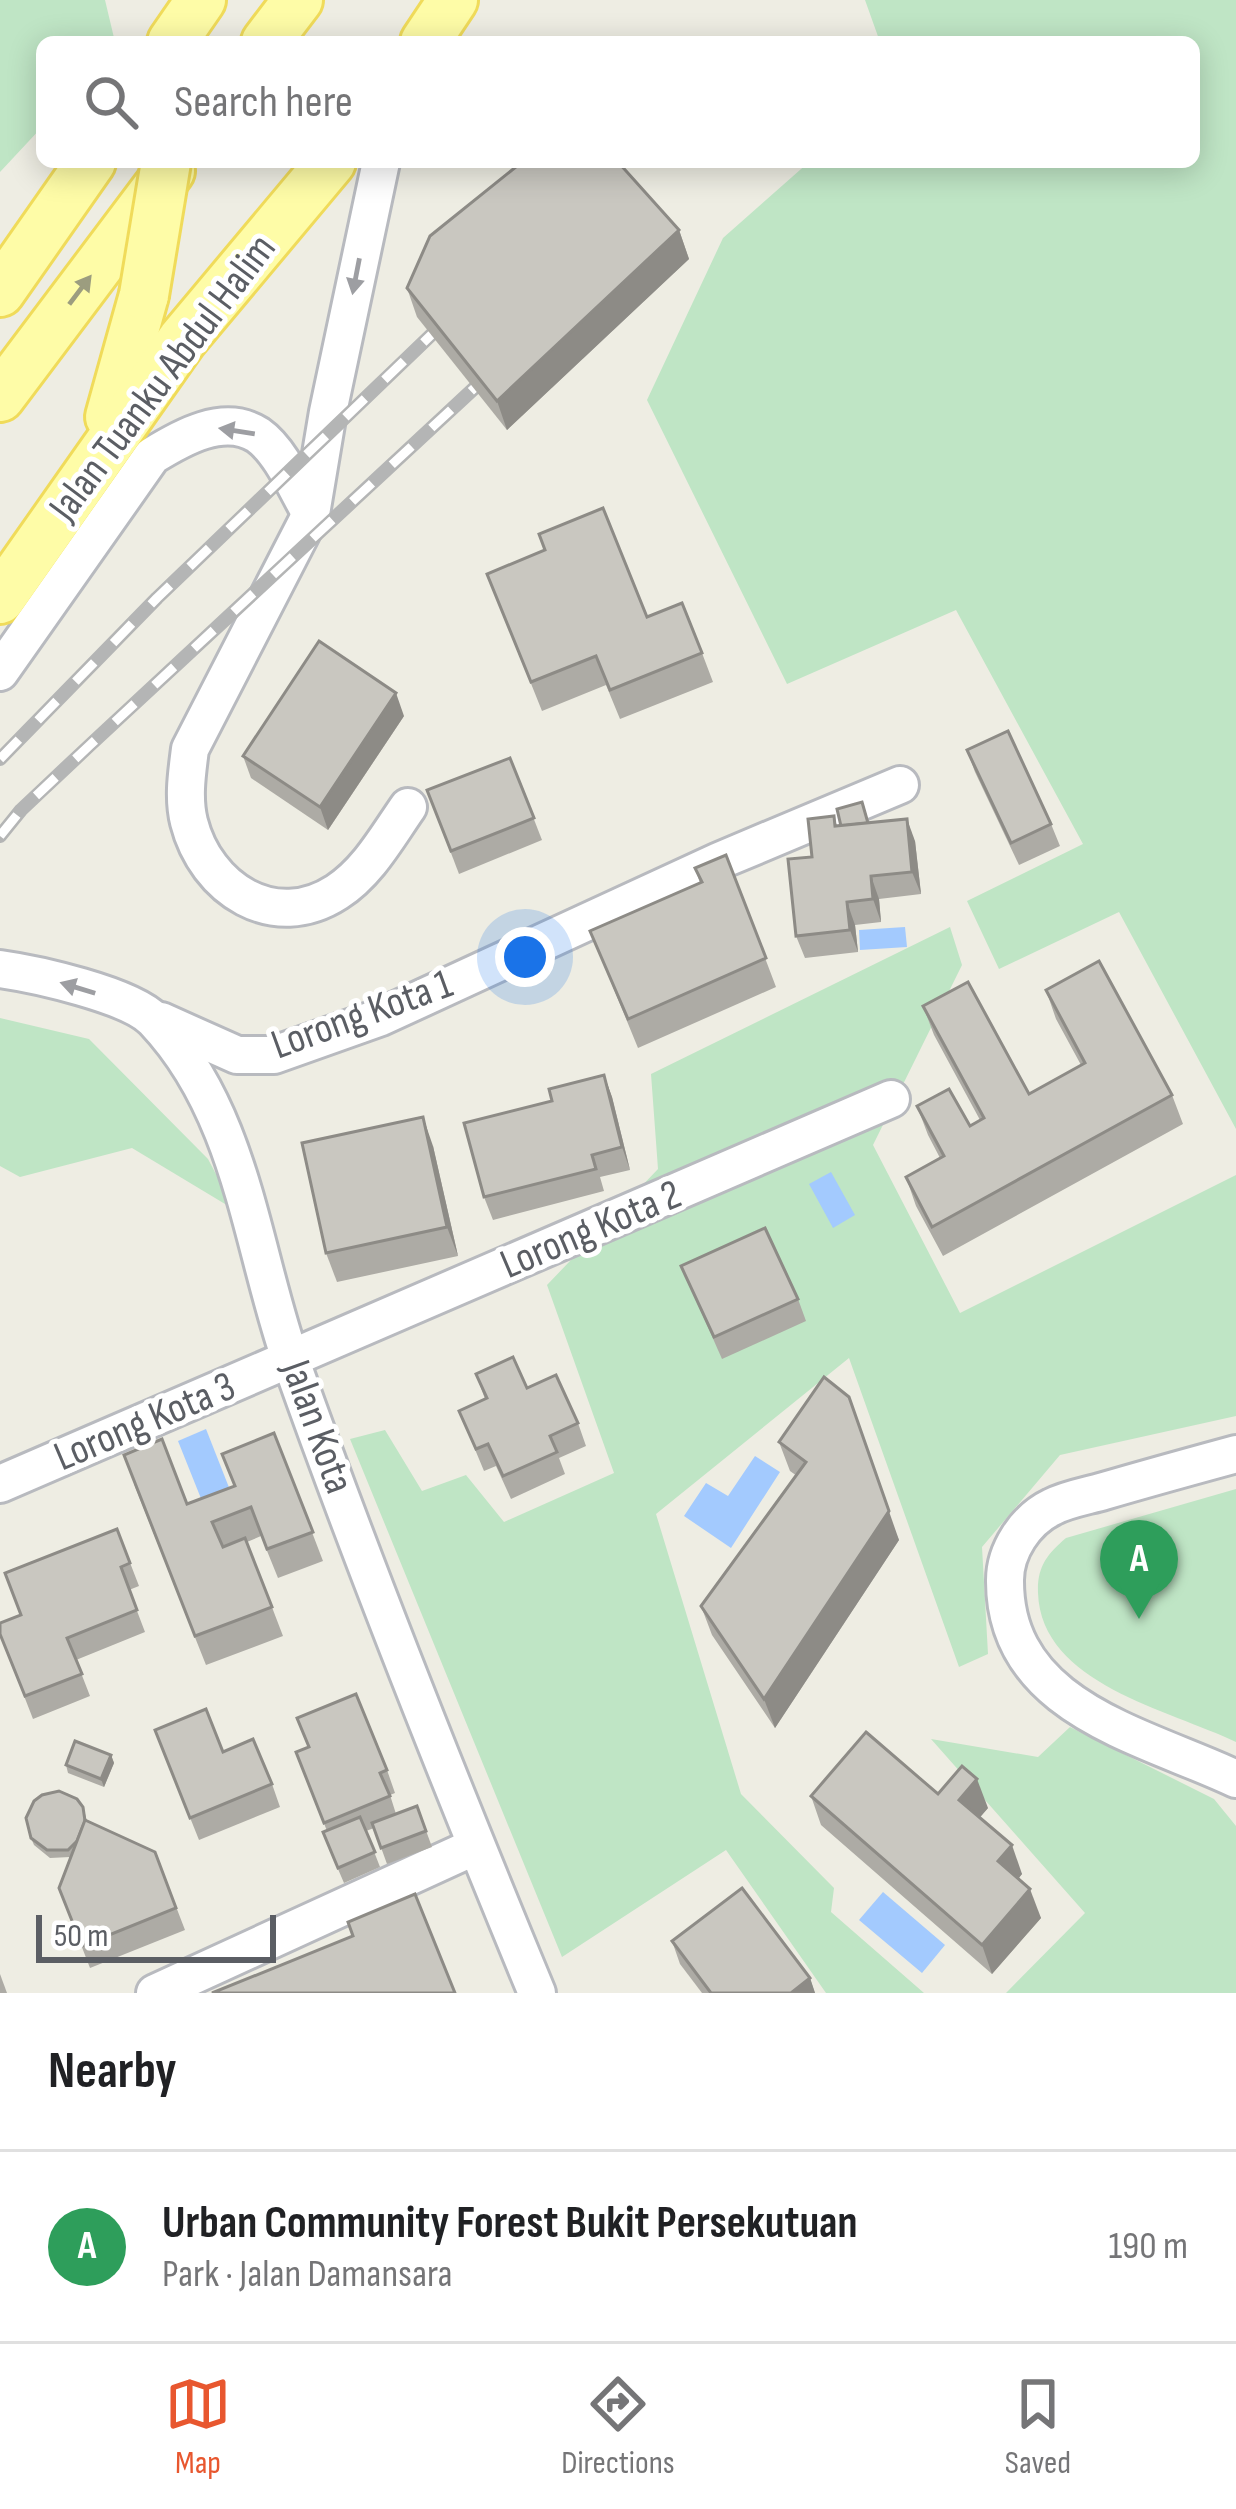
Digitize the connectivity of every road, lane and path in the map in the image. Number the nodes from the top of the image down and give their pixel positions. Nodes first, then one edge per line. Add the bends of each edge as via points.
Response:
1 (153, 0) edge
2 (201, 0) edge
3 (298, 0) edge
4 (453, 0) edge
5 (161, 36) edge
6 (176, 36) edge
7 (271, 36) edge
8 (429, 36) edge
9 (87, 168) edge
10 (165, 168) edge
11 (172, 168) edge
12 (326, 168) edge
13 (380, 168) edge
14 (0, 292) edge
15 (0, 397) edge
16 (92, 466) junction
17 (311, 514) junction
18 (0, 598) edge
19 (0, 672) edge
20 (900, 785) dead end
21 (408, 808) dead end
22 (0, 969) edge
23 (152, 1017) junction
24 (891, 1100) dead end
25 (291, 1360) junction
26 (1236, 1454) edge
27 (0, 1484) edge
28 (1236, 1779) edge
29 (476, 1846) junction
30 (154, 1993) edge
31 (537, 1993) edge

1 - 5 main road
2 - 6 main road
3 - 7 main road
4 - 8 main road
9 - 14 main road
10 - 16 main road, bridge via 144,295
15 -> 11 main road
12 - 16 main road, Jalan Tuanku Abdul Halim via 182,340
13 -> 17 street
16 - 18 main road, Jalan Tuanku Abdul Halim
17 -> 19 street via 257,434 227,427 185,434 152,456
17 - 21 street via 190,749 188,819 218,878 247,901 277,909 335,894 361,874
20 - 23 street, Lorong Kota 1 via 381,1016 274,1055 237,1055
23 -> 22 street, Jalan Kota via 74,985
23 - 25 street, Jalan Kota via 187,1061 232,1152
24 - 25 street, Lorong Kota 2
25 - 27 street, Lorong Kota 3
25 - 29 street, Jalan Kota
26 - 28 street via 1050,1508 1018,1534 1004,1573 1017,1646 1044,1679 1121,1732
29 - 30 street
29 - 31 street, Jalan Kota

